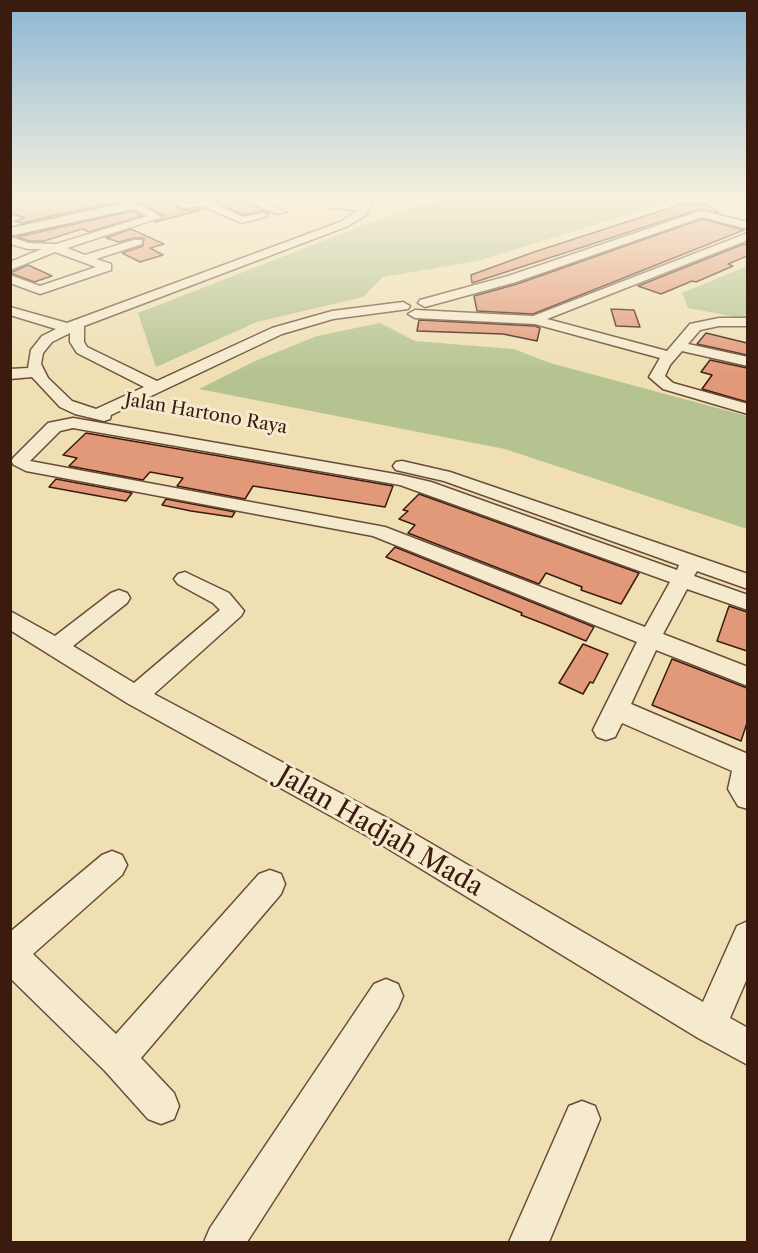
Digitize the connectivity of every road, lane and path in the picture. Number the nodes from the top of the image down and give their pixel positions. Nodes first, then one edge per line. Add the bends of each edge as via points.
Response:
1 (30, 258) edge
2 (88, 258) edge
3 (253, 258) edge
4 (572, 258) edge
5 (690, 258) edge
6 (10, 267) edge
7 (10, 279) edge
8 (427, 308) junction
9 (10, 311) edge
10 (540, 317) junction
11 (10, 319) edge
12 (747, 322) edge
13 (68, 328) junction
14 (675, 351) junction
15 (747, 362) edge
16 (36, 372) junction
17 (10, 374) edge
18 (156, 387) junction
19 (747, 409) edge
20 (97, 415) junction
21 (686, 571) junction
22 (185, 579) dead end
23 (747, 582) edge
24 (119, 598) dead end
25 (747, 603) edge
26 (10, 619) edge
27 (650, 638) junction
28 (56, 647) junction
29 (747, 677) edge
30 (136, 696) junction
31 (747, 766) edge
32 (747, 796) edge
33 (112, 865) dead end
34 (270, 884) dead end
35 (747, 937) edge
36 (10, 954) edge
37 (386, 996) dead end
38 (710, 1026) junction
39 (747, 1048) edge
40 (117, 1059) junction
41 (160, 1106) dead end
42 (582, 1119) dead end
43 (224, 1242) edge
44 (529, 1242) edge

1 - 6 street
2 - 7 street via 107,267 40,290
3 - 13 street
4 - 8 street
5 - 10 street
8 - 10 street
8 - 18 street via 406,312 403,306 332,315 277,331
9 - 13 street
10 - 14 street
11 - 13 street
12 - 14 street via 699,325
13 - 16 street via 47,339 36,353
13 - 18 street via 82,350
14 - 15 street
14 - 19 street via 659,373 660,381
16 - 17 street
16 - 20 street, Jalan Hartono Raya via 66,404
18 - 20 street
20 - 21 street, Jalan Hartono Raya via 436,473
21 - 23 street, Jalan Hartono Raya
21 - 25 street
21 - 27 street
21 - 27 street via 402,480 73,423 54,427 20,461 26,466 378,531
22 - 30 street via 222,598 234,611
24 - 28 street
26 - 28 street, Jalan Hadjah Mada
27 - 29 street
27 - 31 street via 611,719
28 - 30 street, Jalan Hadjah Mada
30 - 38 street, Jalan Hadjah Mada via 379,828
31 - 32 street via 742,789
33 - 36 street
34 - 40 street
35 - 38 street
36 - 40 street
37 - 43 street
38 - 39 street, Jalan Hadjah Mada
40 - 41 street
42 - 44 street

